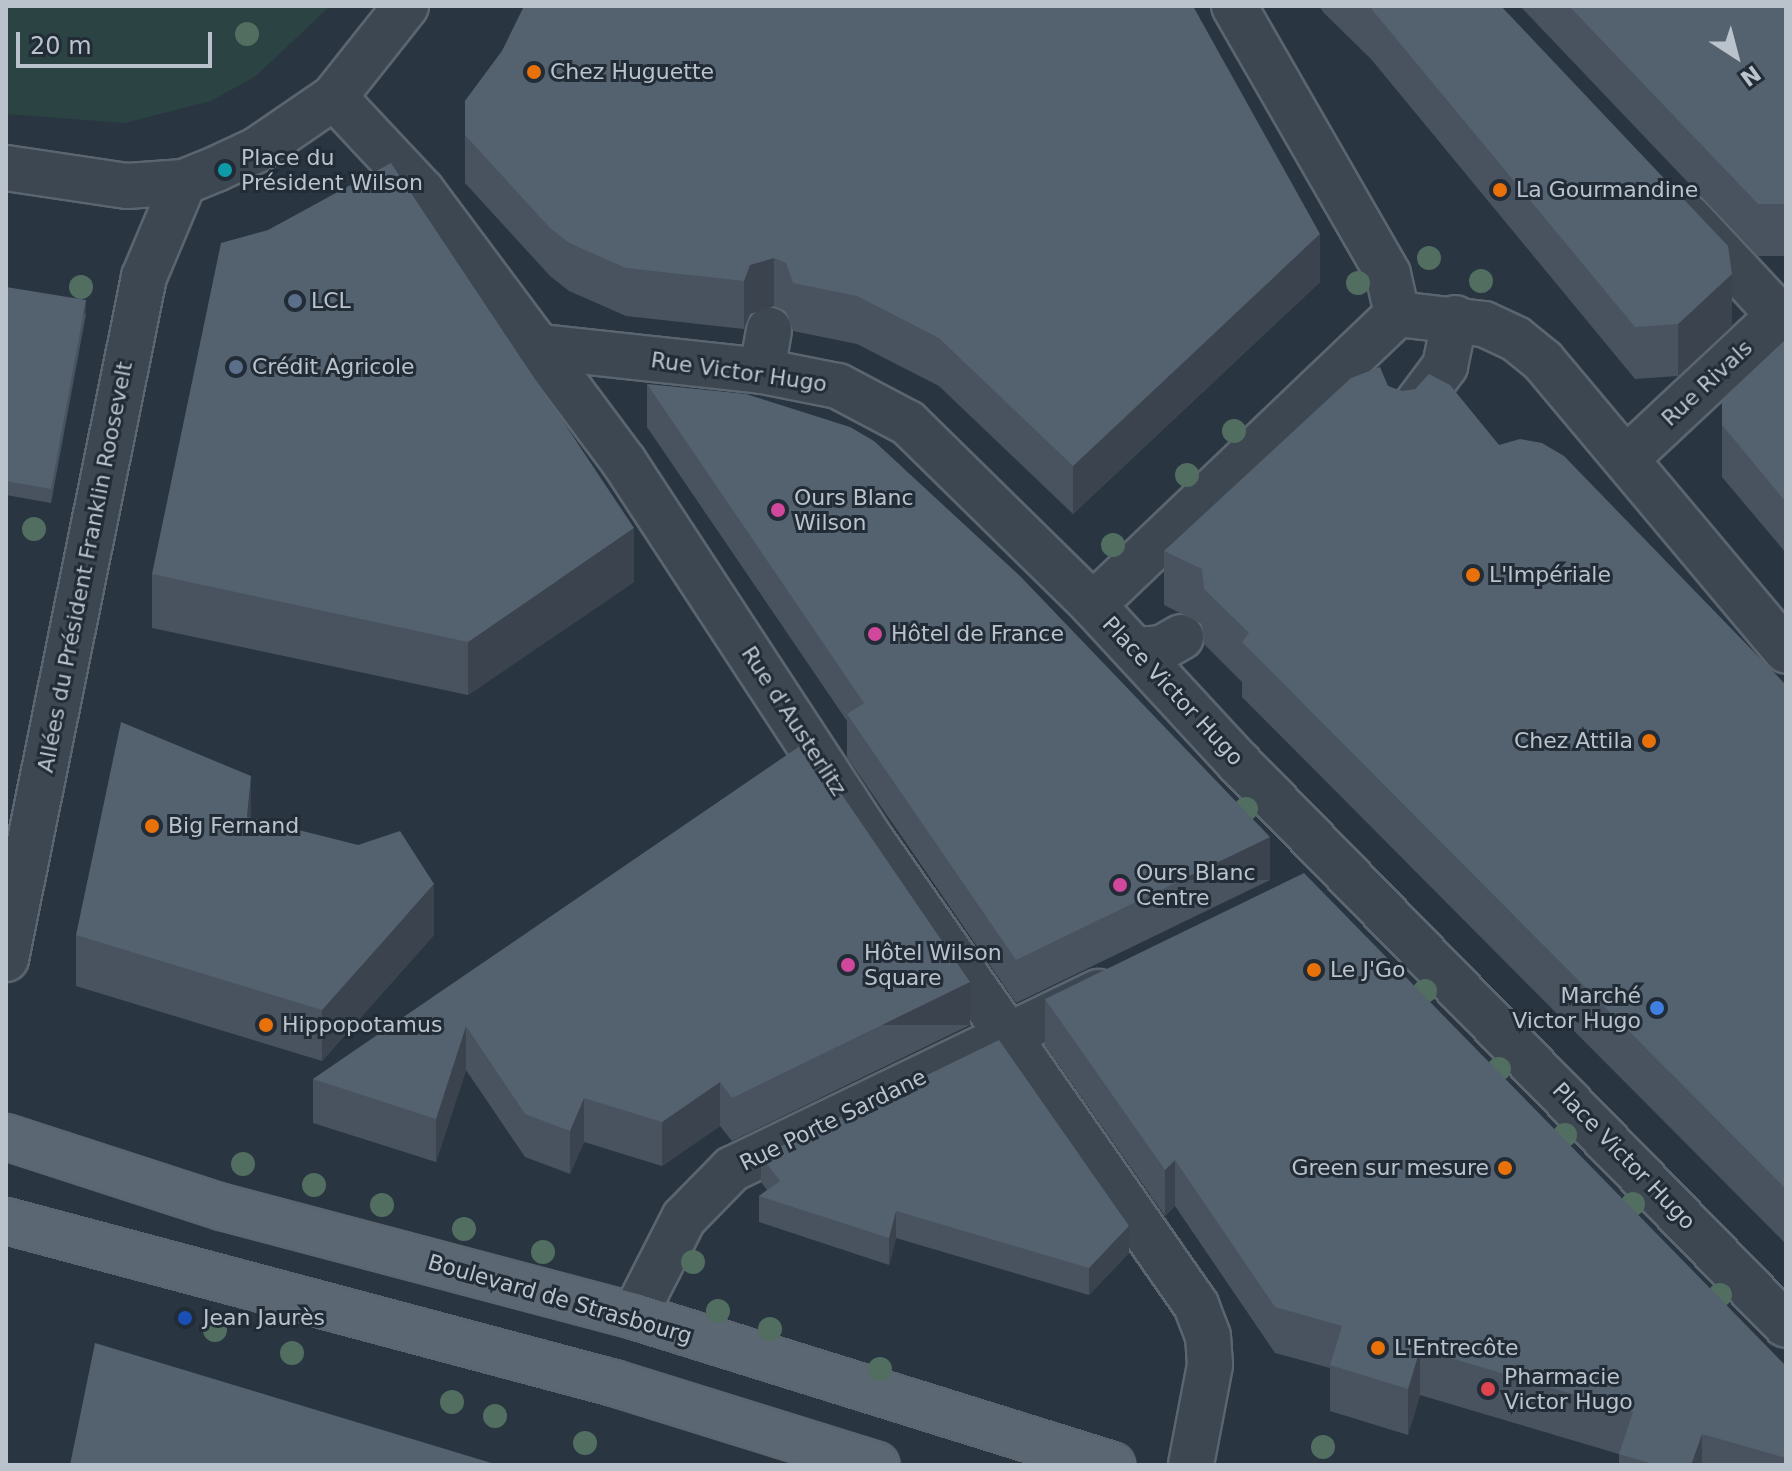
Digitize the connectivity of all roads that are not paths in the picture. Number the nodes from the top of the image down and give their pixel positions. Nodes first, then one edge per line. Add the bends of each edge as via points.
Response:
1 (406, 6) edge
2 (1234, 6) edge
3 (334, 97) junction
4 (6, 168) edge
5 (184, 182) junction
6 (1663, 191) edge
7 (1783, 312) edge
8 (1397, 314) junction
9 (1455, 318) junction
10 (542, 347) junction
11 (1404, 421) edge
12 (1628, 457) junction
13 (1093, 605) junction
14 (1181, 637) dead end
15 (1135, 650) junction
16 (1786, 651) edge
17 (1342, 868) junction
18 (1300, 893) edge
19 (6, 959) edge
20 (1129, 977) edge
21 (1009, 1034) junction
22 (6, 1137) edge
23 (6, 1221) edge
24 (634, 1316) junction
25 (1786, 1325) edge
26 (877, 1465) edge
27 (1112, 1465) edge
28 (1191, 1465) edge

1 - 3 street
2 - 8 street via 1388,274
3 - 5 street via 257,150
3 - 10 street, Rue d'Austerlitz via 422,191
4 - 5 street via 127,186
5 - 19 street, Allées du Président Franklin Roosevelt via 144,277
6 - 7 street
7 - 12 street, Rue Rivals
8 - 9 street
8 - 13 street, Place Victor Hugo
9 - 11 street via 1445,366
9 - 12 street via 1516,339 1543,361
10 - 13 street, Rue Victor Hugo via 765,350 908,423
10 - 21 street, Rue d'Austerlitz via 624,462 875,845
12 - 16 street
13 - 15 street, Place Victor Hugo
14 - 15 street via 1162,648
15 - 17 street, Place Victor Hugo
17 - 18 street
17 - 25 street, Place Victor Hugo
20 - 21 street, Rue Porte Sardane
21 - 24 street, Rue Porte Sardane via 732,1169 684,1218
21 - 28 street, Rue d'Austerlitz via 1196,1305 1208,1336 1210,1365
22 - 24 main road, Boulevard de Strasbourg via 222,1207
23 - 26 main road via 614,1383
24 - 27 main road, Boulevard de Strasbourg

